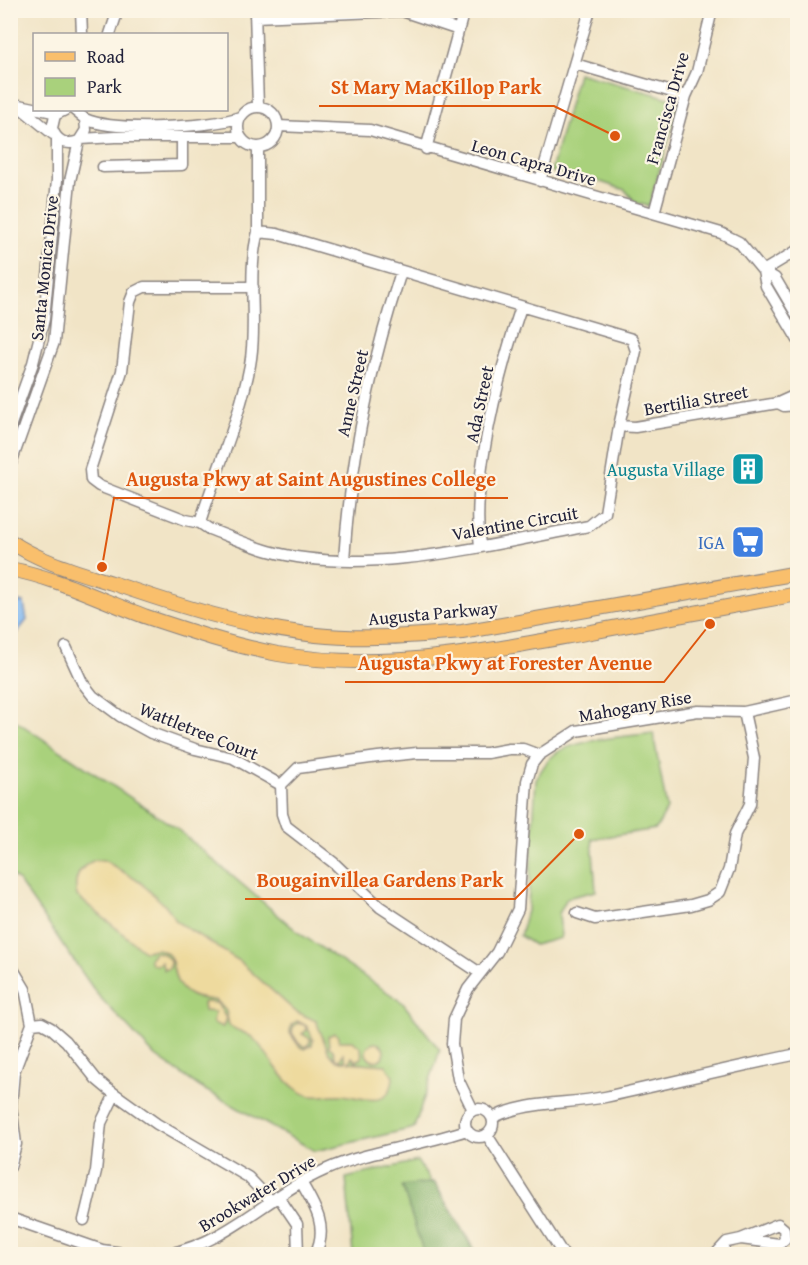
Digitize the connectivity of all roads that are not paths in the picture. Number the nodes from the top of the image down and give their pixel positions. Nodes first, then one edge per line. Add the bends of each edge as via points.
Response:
1 (81, 10) edge
2 (118, 10) edge
3 (464, 10) edge
4 (590, 10) edge
5 (712, 10) edge
6 (255, 14) edge
7 (459, 30) junction
8 (82, 33) edge
9 (110, 33) edge
10 (575, 64) junction
11 (686, 96) junction
12 (15, 105) edge
13 (258, 106) junction
14 (33, 107) edge
15 (61, 111) edge
16 (79, 112) edge
17 (240, 117) junction
18 (278, 126) junction
19 (55, 136) junction
20 (182, 137) junction
21 (240, 137) junction
22 (80, 140) junction
23 (258, 147) junction
24 (426, 149) junction
25 (103, 167) dead end
26 (540, 181) junction
27 (654, 213) junction
28 (258, 232) junction
29 (798, 250) edge
30 (764, 271) junction
31 (401, 272) junction
32 (253, 287) junction
33 (521, 307) junction
34 (798, 317) edge
35 (798, 340) edge
36 (798, 394) edge
37 (778, 403) junction
38 (798, 405) edge
39 (619, 426) junction
40 (10, 427) edge
41 (10, 466) edge
42 (200, 523) junction
43 (10, 541) edge
44 (480, 546) junction
45 (344, 560) junction
46 (10, 569) edge
47 (798, 573) edge
48 (798, 594) edge
49 (66, 647) dead end
50 (798, 700) edge
51 (744, 712) junction
52 (539, 755) junction
53 (281, 785) junction
54 (577, 913) dead end
55 (10, 964) edge
56 (480, 973) junction
57 (32, 1024) junction
58 (798, 1054) edge
59 (116, 1094) junction
60 (473, 1110) junction
61 (492, 1118) junction
62 (467, 1130) junction
63 (487, 1134) junction
64 (10, 1167) edge
65 (301, 1182) junction
66 (274, 1199) junction
67 (10, 1218) edge
68 (84, 1220) dead end
69 (741, 1239) dead end
70 (130, 1254) edge
71 (168, 1254) edge
72 (298, 1254) edge
73 (315, 1254) edge
74 (563, 1254) edge
75 (716, 1254) edge

1 - 8 street
2 - 9 street
3 - 7 street
4 - 10 street
5 - 11 street, Francisca Drive via 697,72
6 - 7 street via 402,11
6 - 13 street
7 - 24 street
10 - 11 street
10 - 26 street
11 - 27 street, Francisca Drive
12 - 14 street
12 - 19 street
13 - 17 street via 247,109
13 - 18 street via 268,109
15 - 19 street, Santa Monica Drive via 52,122
16 - 17 street via 105,125 206,125
16 - 22 street, Santa Monica Drive via 86,130
17 - 21 street
18 - 23 street via 273,141
18 - 24 street, Leon Capra Drive via 370,130
19 - 22 street via 68,144
19 - 40 street, Santa Monica Drive via 57,180 43,326
20 - 21 street
20 - 22 street
20 - 25 street via 183,165
21 - 23 street via 248,145
22 - 41 street, Santa Monica Drive via 70,181 54,342
23 - 28 street
24 - 26 street, Leon Capra Drive
26 - 27 street, Leon Capra Drive
27 - 30 street, Leon Capra Drive via 730,237 746,248
28 - 31 street, Valentine Circuit via 277,234
28 - 32 street via 252,254
29 - 30 street
30 - 34 street, Leon Capra Drive via 775,278
30 - 35 street, Leon Capra Drive via 766,286
31 - 33 street, Valentine Circuit
31 - 45 street, Anne Street via 387,314 358,443 347,506
32 - 42 street via 250,366
32 - 42 street, Valentine Circuit via 144,287 134,292 122,371 90,470 91,480 99,486
33 - 39 street, Valentine Circuit via 632,339 636,351
33 - 44 street, Ada Street via 478,485
36 - 37 street, Bertilia Street
37 - 38 street, Bertilia Street
37 - 39 street, Bertilia Street via 635,427
39 - 44 street, Valentine Circuit via 605,513 597,522
42 - 45 street, Valentine Circuit via 270,551
43 - 47 main road, Augusta Parkway via 67,568 210,615 283,630 358,637 462,632
44 - 45 street, Valentine Circuit via 427,555
46 - 48 main road via 233,643 279,654 394,662 440,658
49 - 53 street, Wattletree Court via 82,682 93,696 120,716 151,733 233,758
50 - 51 street, Mahogany Rise
51 - 52 street, Mahogany Rise via 699,711 576,731
51 - 54 street via 754,758 750,804 735,834 720,892 691,905 595,919
52 - 53 street via 509,749 387,756 298,768
52 - 56 street via 527,781 518,909 497,952
53 - 56 street via 286,826 334,863 380,907
55 - 57 street via 26,989
56 - 60 street via 454,1019 452,1044 458,1079
57 - 59 street via 42,1023 51,1028 96,1078
57 - 64 street via 14,1072 11,1106 16,1144
58 - 61 street via 602,1098 551,1101 509,1109
59 - 66 street via 186,1142 248,1177
59 - 68 street via 101,1123 96,1171
60 - 61 street via 482,1109
60 - 62 street via 465,1121
61 - 63 street via 493,1127
62 - 63 street via 478,1137
62 - 65 street, Brookwater Drive via 348,1161
63 - 74 street
65 - 66 street, Brookwater Drive
65 - 73 street via 321,1225
66 - 71 street, Brookwater Drive via 219,1238
66 - 72 street via 297,1224
67 - 70 street via 102,1250
69 - 75 street via 727,1242

